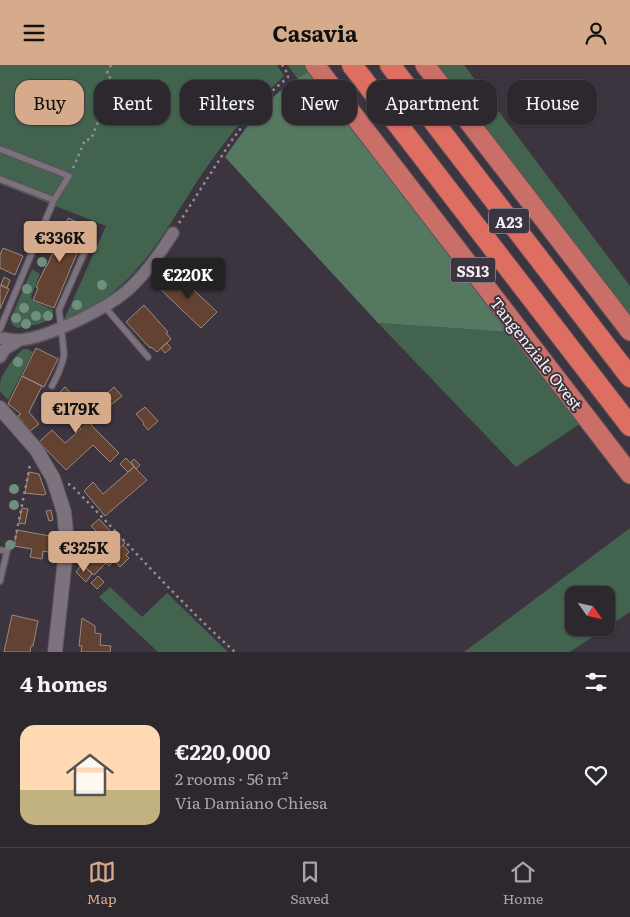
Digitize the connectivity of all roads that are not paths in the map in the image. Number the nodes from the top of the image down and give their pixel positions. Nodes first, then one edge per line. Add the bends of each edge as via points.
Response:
1 (315, 65) edge
2 (352, 65) edge
3 (390, 65) edge
4 (426, 65) edge
5 (0, 149) edge
6 (0, 179) edge
7 (54, 200) junction
8 (93, 233) dead end
9 (173, 233) road end
10 (104, 306) junction
11 (61, 327) junction
12 (0, 329) edge
13 (630, 331) edge
14 (0, 338) edge
15 (20, 340) junction
16 (0, 357) edge
17 (148, 357) dead end
18 (630, 377) edge
19 (52, 386) dead end
20 (0, 408) edge
21 (630, 426) edge
22 (630, 475) edge
23 (0, 550) edge
24 (0, 581) edge
25 (55, 652) edge

1 - 22 highway, Tangenziale Ovest / SS13
2 - 21 highway, A23
3 - 18 highway, A23
4 - 13 highway
5 - 7 lane via 69,176
6 - 7 lane
7 - 12 lane
8 - 11 lane via 59,311
9 - 10 street via 140,278
10 - 11 street
10 - 17 lane
11 - 15 street
11 - 19 lane via 64,355
14 - 15 street
15 - 16 street
20 - 25 street via 34,446 53,478 64,512 67,541
23 - 24 lane via 7,551

